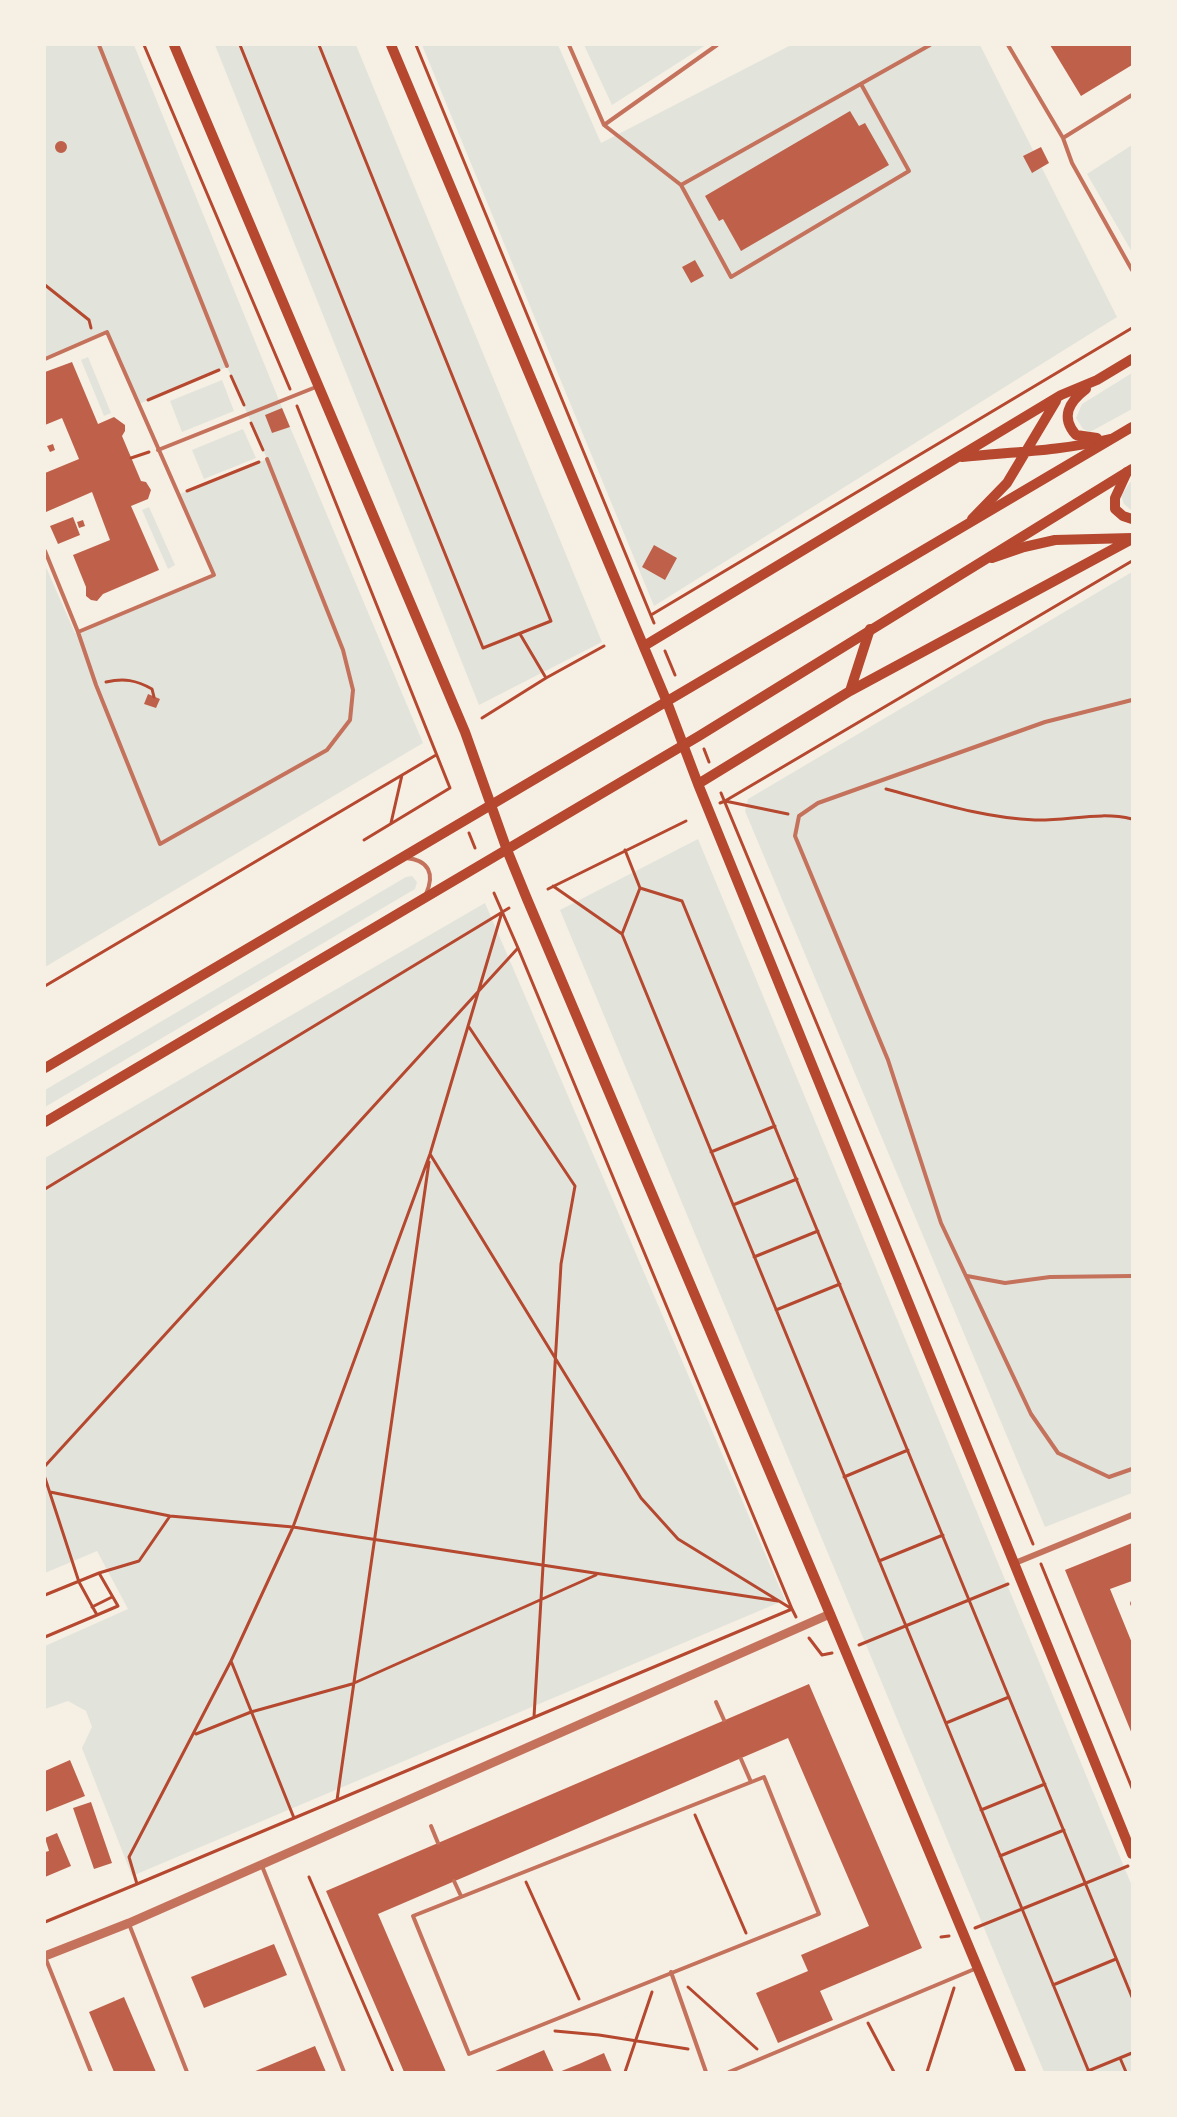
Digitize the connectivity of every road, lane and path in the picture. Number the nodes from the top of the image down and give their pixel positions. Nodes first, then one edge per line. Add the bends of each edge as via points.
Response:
1 (99, 45) edge
2 (174, 45) edge
3 (240, 45) edge
4 (319, 45) edge
5 (391, 45) edge
6 (416, 45) edge
7 (569, 45) edge
8 (717, 45) edge
9 (930, 45) edge
10 (1008, 45) edge
11 (861, 84) junction
12 (1132, 95) edge
13 (604, 125) junction
14 (1063, 138) junction
15 (681, 185) junction
16 (1132, 270) edge
17 (45, 285) edge
18 (89, 320) dead end
19 (1132, 328) edge
20 (1132, 358) edge
21 (45, 359) edge
22 (227, 366) dead end
23 (1097, 380) junction
24 (318, 386) junction
25 (1061, 394) junction
26 (1132, 427) edge
27 (1115, 437) junction
28 (158, 450) junction
29 (1028, 450) junction
30 (143, 454) dead end
31 (131, 458) dead end
32 (958, 458) junction
33 (267, 459) dead end
34 (1130, 471) edge
35 (1132, 519) edge
36 (963, 528) junction
37 (1132, 538) edge
38 (45, 551) edge
39 (989, 559) junction
40 (1132, 561) edge
41 (651, 615) junction
42 (654, 623) dead end
43 (870, 629) junction
44 (78, 632) junction
45 (520, 634) junction
46 (604, 646) dead end
47 (644, 646) junction
48 (665, 651) dead end
49 (675, 675) dead end
50 (546, 678) junction
51 (96, 685) junction
52 (850, 691) junction
53 (154, 697) dead end
54 (1132, 700) edge
55 (667, 702) junction
56 (482, 718) dead end
57 (702, 745) dead end
58 (682, 746) junction
59 (711, 767) dead end
60 (402, 775) junction
61 (698, 784) junction
62 (867, 784) junction
63 (721, 793) dead end
64 (725, 801) junction
65 (720, 803) dead end
66 (491, 804) junction
67 (799, 816) junction
68 (1132, 819) edge
69 (686, 821) dead end
70 (391, 824) junction
71 (469, 834) dead end
72 (364, 840) dead end
73 (475, 848) dead end
74 (507, 850) junction
75 (625, 850) junction
76 (394, 861) junction
77 (553, 886) junction
78 (640, 888) junction
79 (548, 889) dead end
80 (494, 893) dead end
81 (420, 902) junction
82 (509, 908) dead end
83 (502, 912) junction
84 (622, 934) junction
85 (518, 948) junction
86 (45, 986) edge
87 (478, 992) junction
88 (468, 1026) junction
89 (45, 1068) edge
90 (45, 1122) edge
91 (775, 1126) junction
92 (711, 1152) junction
93 (430, 1155) junction
94 (796, 1179) junction
95 (45, 1190) edge
96 (733, 1205) junction
97 (818, 1231) junction
98 (754, 1257) junction
99 (967, 1276) junction
100 (1132, 1276) edge
101 (840, 1284) junction
102 (776, 1310) junction
103 (555, 1357) junction
104 (908, 1450) junction
105 (45, 1467) edge
106 (1132, 1469) edge
107 (844, 1477) junction
108 (45, 1478) edge
109 (51, 1492) junction
110 (1132, 1515) edge
111 (170, 1516) junction
112 (293, 1527) junction
113 (943, 1535) junction
114 (374, 1539) junction
115 (1037, 1553) junction
116 (879, 1561) junction
117 (1015, 1563) junction
118 (543, 1566) junction
119 (99, 1573) junction
120 (596, 1575) junction
121 (1022, 1579) junction
122 (79, 1582) junction
123 (45, 1595) edge
124 (113, 1596) junction
125 (541, 1599) junction
126 (969, 1600) junction
127 (780, 1602) junction
128 (92, 1607) junction
129 (792, 1608) junction
130 (830, 1614) junction
131 (97, 1615) junction
132 (906, 1626) junction
133 (801, 1627) junction
134 (45, 1637) edge
135 (845, 1650) junction
136 (231, 1661) junction
137 (352, 1684) junction
138 (1009, 1697) junction
139 (716, 1702) dead end
140 (251, 1712) junction
141 (534, 1717) junction
142 (724, 1720) dead end
143 (946, 1723) junction
144 (194, 1734) junction
145 (741, 1759) dead end
146 (751, 1782) junction
147 (1045, 1784) junction
148 (1132, 1788) edge
149 (337, 1800) junction
150 (691, 1805) junction
151 (981, 1810) junction
152 (294, 1818) junction
153 (431, 1826) dead end
154 (1064, 1830) junction
155 (438, 1843) dead end
156 (1132, 1854) edge
157 (1000, 1856) junction
158 (261, 1864) junction
159 (1132, 1864) edge
160 (521, 1872) junction
161 (309, 1877) dead end
162 (454, 1881) dead end
163 (1086, 1883) junction
164 (137, 1884) junction
165 (461, 1896) junction
166 (1022, 1910) junction
167 (45, 1922) edge
168 (129, 1923) junction
169 (964, 1933) junction
170 (750, 1941) junction
171 (45, 1957) edge
172 (1116, 1959) junction
173 (979, 1968) junction
174 (671, 1972) junction
175 (957, 1976) junction
176 (657, 1978) junction
177 (1053, 1985) junction
178 (1132, 1997) edge
179 (582, 2007) junction
180 (864, 2015) junction
181 (526, 2029) junction
182 (635, 2040) junction
183 (699, 2051) junction
184 (1132, 2053) edge
185 (766, 2056) junction
186 (1120, 2058) junction
187 (91, 2072) edge
188 (187, 2072) edge
189 (344, 2072) edge
190 (393, 2072) edge
191 (625, 2072) edge
192 (706, 2072) edge
193 (729, 2072) edge
194 (894, 2072) edge
195 (927, 2072) edge
196 (1021, 2072) edge
197 (1089, 2072) edge
198 (1126, 2072) edge

1 - 22 lane
2 - 24 main road
3 - 45 path via 483,648
4 - 45 path via 551,621
5 - 47 main road
6 - 41 path
7 - 13 lane
8 - 13 lane
9 - 11 lane
10 - 14 lane
11 - 15 lane
11 - 15 lane via 909,171 731,277
12 - 14 lane
13 - 15 lane
14 - 16 lane via 1072,163
17 - 18 path
19 - 41 path
20 - 23 main road
21 - 28 lane via 107,332
23 - 25 main road
23 - 27 main road via 1070,405 1069,427 1076,435 1089,438
24 - 28 lane
24 - 66 main road via 465,732
25 - 29 main road
25 - 32 main road
26 - 27 main road
27 - 29 main road via 1062,449
27 - 36 main road
28 - 44 lane via 214,575
29 - 32 main road
29 - 36 main road via 1006,483
30 - 31 path
32 - 47 main road
33 - 51 lane via 343,650 353,690 350,720 327,750 160,844
34 - 35 main road via 1115,498 1115,509
34 - 39 main road
36 - 55 main road
37 - 39 main road via 1055,540
37 - 52 main road
38 - 44 lane
39 - 43 main road
40 - 64 path
41 - 42 path
43 - 52 main road
43 - 58 main road
44 - 51 lane
45 - 50 path
46 - 50 path
47 - 55 main road
48 - 49 path
50 - 56 path
51 - 53 path via 136,680 152,689
52 - 61 main road
54 - 62 lane via 1045,722
55 - 58 main road
55 - 66 main road
57 - 59 path
58 - 61 main road
58 - 74 main road
60 - 70 path
60 - 70 path via 436,754 450,788
60 - 86 path
61 - 117 main road
62 - 67 lane via 818,803
62 - 68 path via 971,813 1036,820 1115,815
63 - 64 path
64 - 65 path
64 - 67 path
64 - 115 path
66 - 74 main road
66 - 76 main road
67 - 99 lane via 795,836 888,1060 941,1223
69 - 75 path
70 - 72 path
71 - 73 path
74 - 81 main road
74 - 130 main road
75 - 77 path
75 - 78 path
76 - 81 lane via 418,860 430,872 429,886
76 - 89 main road
77 - 79 path
77 - 84 path
78 - 84 path
78 - 91 path via 682,901
80 - 83 path
81 - 90 main road
82 - 83 path
83 - 85 path
83 - 87 path
83 - 95 path
84 - 92 path
85 - 87 path
85 - 129 path
87 - 88 path
87 - 105 path
88 - 93 path
88 - 103 path via 575,1186 561,1264
91 - 92 path
91 - 94 path
92 - 96 path
93 - 103 path
93 - 112 path
93 - 114 path
94 - 96 path
94 - 97 path
96 - 98 path
97 - 98 path
97 - 101 path
98 - 102 path
99 - 100 lane via 1005,1283 1050,1277
99 - 106 lane via 1031,1414 1058,1453 1109,1477
101 - 102 path
101 - 104 path
102 - 107 path
103 - 118 path
103 - 127 path via 641,1498 678,1539
104 - 107 path
104 - 113 path
107 - 116 path
108 - 109 path
109 - 111 path
109 - 122 path
110 - 115 street
111 - 112 path
111 - 119 path via 139,1561
112 - 114 path
112 - 136 path
113 - 116 path
113 - 126 path
114 - 118 path
114 - 137 path
115 - 117 street
115 - 148 path
116 - 132 path
117 - 121 main road
118 - 120 path
118 - 125 path
119 - 122 path
119 - 124 path
120 - 125 path
120 - 127 path
121 - 126 path
121 - 156 main road
122 - 123 path
122 - 128 path
124 - 128 path
124 - 131 path via 118,1606
125 - 137 path
125 - 141 path
126 - 132 path
126 - 138 path
127 - 129 path
128 - 131 path
129 - 133 path
129 - 141 path
130 - 133 street
130 - 135 main road
131 - 134 path
132 - 135 path
132 - 143 path
133 - 135 path via 822,1655
133 - 158 street
135 - 169 main road
136 - 140 path
136 - 144 path
137 - 140 path
137 - 149 path
138 - 143 path
138 - 147 path
139 - 142 lane
140 - 144 path
140 - 152 path
141 - 149 path
143 - 151 path
144 - 164 path via 129,1857
145 - 146 lane
146 - 150 lane
146 - 170 lane via 764,1777 819,1914
147 - 151 path
147 - 154 path
149 - 152 path
150 - 160 lane
150 - 170 path
151 - 157 path
152 - 164 path
153 - 155 lane
154 - 157 path
154 - 163 path
157 - 166 path
158 - 168 street
158 - 189 lane
159 - 163 path
160 - 165 lane
160 - 179 path
161 - 190 path
162 - 165 lane
163 - 166 path
163 - 172 path
164 - 167 path
165 - 181 lane via 413,1916 469,2054
166 - 169 path
166 - 177 path
168 - 171 street
168 - 188 lane
169 - 173 main road
170 - 174 lane
171 - 187 lane
172 - 177 path
172 - 178 path
173 - 175 lane
173 - 196 main road
174 - 176 lane
174 - 183 lane
174 - 185 path
175 - 180 lane
175 - 195 path
176 - 179 lane
176 - 182 path
177 - 197 path
179 - 181 lane
180 - 185 lane
180 - 194 path
181 - 182 path
182 - 183 path
182 - 191 path
183 - 192 lane
184 - 186 path
185 - 193 lane
186 - 197 path
186 - 198 path

